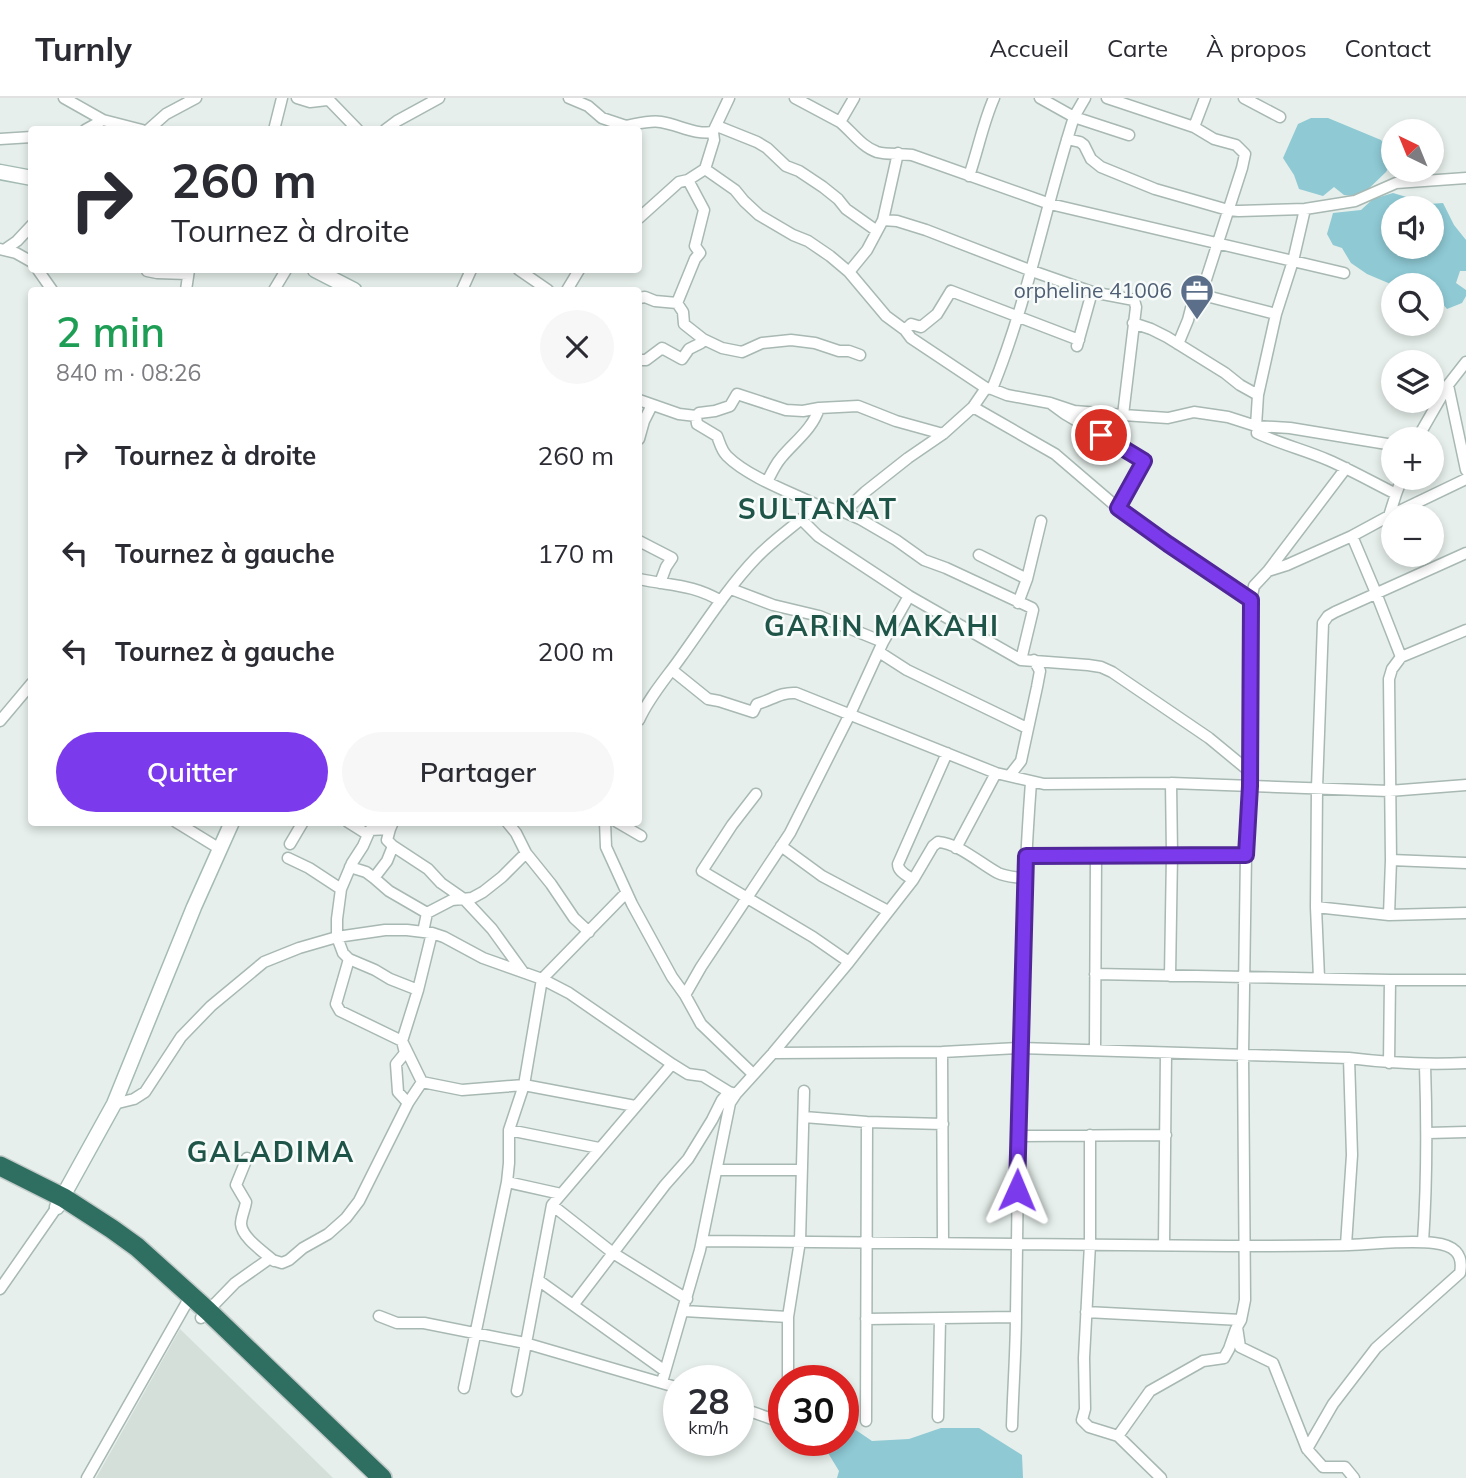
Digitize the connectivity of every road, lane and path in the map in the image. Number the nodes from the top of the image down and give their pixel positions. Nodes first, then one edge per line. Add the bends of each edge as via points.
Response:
1 (64, 98) edge
2 (195, 98) edge
3 (282, 98) edge
4 (297, 98) edge
5 (439, 98) edge
6 (569, 98) edge
7 (729, 98) edge
8 (795, 98) edge
9 (854, 98) edge
10 (994, 98) edge
11 (1040, 98) edge
12 (1085, 98) edge
13 (1107, 98) edge
14 (1146, 98) edge
15 (1205, 98) edge
16 (1244, 98) edge
17 (327, 99) edge
18 (1142, 110) junction
19 (1074, 117) junction
20 (1280, 117) dead end
21 (103, 120) junction
22 (840, 122) junction
23 (92, 126) edge
24 (126, 126) edge
25 (152, 126) edge
26 (275, 126) edge
27 (354, 126) edge
28 (390, 126) edge
29 (622, 126) edge
30 (632, 126) edge
31 (1194, 127) junction
32 (715, 129) junction
33 (1129, 135) dead end
34 (28, 137) edge
35 (0, 139) edge
36 (1067, 139) junction
37 (898, 153) junction
38 (705, 169) junction
39 (0, 172) edge
40 (969, 176) junction
41 (28, 177) edge
42 (1466, 178) edge
43 (688, 180) junction
44 (1050, 204) junction
45 (1305, 209) junction
46 (1228, 210) junction
47 (642, 215) edge
48 (883, 220) junction
49 (28, 229) edge
50 (877, 232) junction
51 (1218, 244) junction
52 (2, 249) edge
53 (28, 260) edge
54 (1293, 261) junction
55 (1032, 271) junction
56 (849, 272) junction
57 (321, 273) edge
58 (523, 273) edge
59 (1344, 273) dead end
60 (348, 287) edge
61 (544, 287) edge
62 (1092, 292) junction
63 (1201, 295) junction
64 (642, 298) edge
65 (677, 303) junction
66 (1276, 314) junction
67 (1017, 316) junction
68 (1133, 323) junction
69 (905, 330) junction
70 (704, 339) junction
71 (1178, 344) junction
72 (860, 355) dead end
73 (642, 360) edge
74 (1466, 362) edge
75 (1448, 385) junction
76 (989, 389) junction
77 (1258, 396) junction
78 (642, 401) edge
79 (1050, 403) junction
80 (652, 405) junction
81 (973, 407) junction
82 (819, 408) junction
83 (1123, 415) junction
84 (696, 416) junction
85 (1257, 426) junction
86 (1424, 427) edge
87 (642, 428) edge
88 (943, 434) junction
89 (1381, 443) edge
90 (1346, 468) junction
91 (1466, 470) edge
92 (1466, 479) edge
93 (767, 482) junction
94 (1398, 490) edge
95 (1396, 494) junction
96 (1393, 504) edge
97 (1414, 504) edge
98 (817, 505) junction
99 (1118, 508) junction
100 (844, 512) junction
101 (803, 520) junction
102 (1381, 520) edge
103 (1041, 521) dead end
104 (1352, 536) junction
105 (642, 543) edge
106 (1466, 553) edge
107 (979, 555) dead end
108 (1268, 571) junction
109 (1027, 579) junction
110 (642, 580) edge
111 (660, 583) junction
112 (732, 589) junction
113 (1376, 593) junction
114 (909, 596) junction
115 (1251, 600) junction
116 (721, 601) junction
117 (1018, 603) junction
118 (1466, 630) edge
119 (881, 647) junction
120 (1401, 657) junction
121 (1021, 660) junction
122 (1034, 660) junction
123 (671, 670) junction
124 (28, 688) edge
125 (642, 712) edge
126 (850, 714) junction
127 (0, 721) edge
128 (1027, 727) junction
129 (947, 753) junction
130 (1249, 771) junction
131 (996, 773) junction
132 (1010, 775) junction
133 (1031, 782) junction
134 (1171, 783) junction
135 (1466, 785) edge
136 (1250, 786) junction
137 (1317, 788) junction
138 (1389, 791) junction
139 (756, 794) dead end
140 (183, 826) edge
141 (230, 826) edge
142 (301, 826) edge
143 (355, 826) edge
144 (391, 826) edge
145 (510, 826) edge
146 (605, 826) edge
147 (624, 826) edge
148 (368, 834) junction
149 (641, 836) dead end
150 (290, 844) dead end
151 (393, 846) junction
152 (781, 846) junction
153 (956, 848) junction
154 (220, 849) junction
155 (526, 853) junction
156 (1172, 854) junction
157 (1096, 855) junction
158 (1246, 855) junction
159 (1026, 856) junction
160 (288, 858) dead end
161 (1391, 860) junction
162 (1466, 863) edge
163 (350, 867) junction
164 (374, 878) junction
165 (1026, 879) junction
166 (913, 880) junction
167 (341, 889) junction
168 (626, 893) junction
169 (464, 899) junction
170 (747, 899) junction
171 (1317, 908) junction
172 (888, 911) junction
173 (427, 913) junction
174 (1466, 913) edge
175 (1389, 915) junction
176 (427, 932) junction
177 (589, 932) junction
178 (337, 937) junction
179 (349, 960) junction
180 (849, 962) junction
181 (523, 972) junction
182 (1095, 974) junction
183 (1170, 975) junction
184 (1245, 977) junction
185 (1319, 978) junction
186 (542, 979) junction
187 (1390, 980) junction
188 (1466, 981) edge
189 (418, 990) junction
190 (685, 995) junction
191 (402, 1041) junction
192 (1020, 1048) junction
193 (1095, 1049) junction
194 (942, 1052) junction
195 (1166, 1053) junction
196 (773, 1054) junction
197 (1243, 1055) junction
198 (1349, 1058) junction
199 (1389, 1063) junction
200 (1466, 1063) edge
201 (672, 1064) junction
202 (1425, 1065) junction
203 (753, 1074) junction
204 (422, 1082) junction
205 (524, 1085) junction
206 (804, 1091) dead end
207 (732, 1093) junction
208 (408, 1103) junction
209 (114, 1104) junction
210 (635, 1106) junction
211 (804, 1117) junction
212 (867, 1122) junction
213 (943, 1124) junction
214 (509, 1130) junction
215 (1466, 1132) edge
216 (1428, 1133) junction
217 (1090, 1135) junction
218 (1166, 1135) junction
219 (1018, 1136) junction
220 (599, 1148) junction
221 (247, 1158) dead end
222 (0, 1166) edge
223 (801, 1170) junction
224 (717, 1171) junction
225 (0, 1178) edge
226 (507, 1182) junction
227 (561, 1194) junction
228 (61, 1202) junction
229 (552, 1205) junction
230 (702, 1241) junction
231 (800, 1241) junction
232 (866, 1242) junction
233 (1423, 1242) junction
234 (943, 1243) junction
235 (1016, 1244) junction
236 (1090, 1244) junction
237 (1164, 1245) junction
238 (1346, 1245) junction
239 (1245, 1246) junction
240 (613, 1253) junction
241 (274, 1261) junction
242 (538, 1280) junction
243 (174, 1286) junction
244 (0, 1289) edge
245 (186, 1304) junction
246 (573, 1304) junction
247 (686, 1305) junction
248 (1086, 1312) junction
249 (205, 1314) junction
250 (379, 1316) dead end
251 (788, 1317) junction
252 (1016, 1317) junction
253 (866, 1319) junction
254 (940, 1319) junction
255 (1239, 1323) junction
256 (475, 1334) junction
257 (525, 1343) junction
258 (668, 1365) edge
259 (788, 1365) edge
260 (663, 1376) edge
261 (663, 1377) edge
262 (464, 1388) dead end
263 (517, 1391) dead end
264 (938, 1417) dead end
265 (866, 1421) dead end
266 (1012, 1426) dead end
267 (1118, 1436) junction
268 (1307, 1449) junction
269 (87, 1478) edge
270 (369, 1478) edge
271 (382, 1478) edge
272 (1161, 1478) edge
273 (1354, 1478) edge

1 - 21 street
2 - 25 street
3 - 26 street
4 - 17 street via 310,102
5 - 28 street
6 - 29 street
7 - 32 street
8 - 22 street
9 - 22 street
10 - 40 street
11 - 19 street
12 - 19 street
13 - 18 street
14 - 18 street
15 - 31 street
16 - 20 street
17 - 27 street
18 - 31 street
19 - 33 street
19 - 36 street
21 - 23 street
21 - 24 street
22 - 37 street via 875,151
30 - 32 street via 661,122 702,134
31 - 46 street via 1237,145 1245,154
32 - 38 street
32 - 50 street via 767,148
34 - 35 street
36 - 44 street
36 - 46 street via 1084,145 1101,167 1155,189
37 - 40 street
37 - 48 street
38 - 43 street
38 - 56 street via 759,215 808,241
39 - 41 street
40 - 44 street
42 - 45 street via 1395,183 1355,201
43 - 47 street via 679,182
43 - 65 street via 704,210 695,246 700,253
44 - 51 street
44 - 55 street
45 - 46 street
45 - 54 street
46 - 51 street
48 - 50 street
48 - 55 street via 926,230
49 - 52 street
50 - 56 street
51 - 54 street
51 - 63 street
52 - 53 street
54 - 59 street
54 - 66 street
55 - 62 street
55 - 67 street
56 - 69 street via 886,316
57 - 60 street
58 - 61 street
62 - 67 street via 1078,343
62 - 68 street via 1134,300
63 - 66 street
63 - 71 street via 1195,293
64 - 65 street
65 - 70 street via 684,324
66 - 77 street
67 - 69 street via 951,291 937,314 921,327 911,324
67 - 76 street via 1006,355
68 - 71 street
68 - 83 street
69 - 76 street
70 - 72 street via 742,352 762,342 791,340
70 - 73 street via 682,359 662,348
71 - 77 street
74 - 75 street
75 - 86 street
75 - 91 street
76 - 79 street
76 - 81 street
77 - 85 street
78 - 80 street
79 - 83 street via 1074,411
79 - 99 street via 1144,461
80 - 84 street
80 - 87 street
81 - 88 street
81 - 99 street via 1055,454
82 - 84 street via 786,410 737,394 730,406
82 - 88 street via 858,407
82 - 93 street
83 - 85 street via 1168,418 1194,412
84 - 93 street via 697,424 717,436 727,456
85 - 89 street
85 - 90 street via 1257,433 1277,443
88 - 100 street
90 - 95 street
90 - 108 street
92 - 97 street
93 - 98 street
94 - 95 street
95 - 96 street
98 - 100 street
98 - 101 street
99 - 115 street
100 - 117 street via 924,561
101 - 112 street via 754,559
101 - 114 street via 818,536
102 - 104 street
103 - 109 street
104 - 108 street
104 - 113 street
105 - 111 street via 671,558
106 - 113 street
107 - 109 street
108 - 115 street via 1254,586
109 - 117 street
110 - 111 street
111 - 116 street via 705,592
112 - 116 street
112 - 119 street via 819,616
113 - 120 street
113 - 137 street via 1335,612 1323,623
114 - 119 street
114 - 121 street
115 - 130 street
116 - 123 street
117 - 121 street via 1033,609
118 - 120 street
119 - 126 street
119 - 128 street via 907,670
120 - 138 street via 1389,679
121 - 122 street
122 - 128 street via 1040,671
122 - 130 street via 1112,672 1179,716
123 - 125 street
123 - 126 street via 704,697 753,712 757,704 787,692
124 - 127 street
126 - 129 street
126 - 152 street
128 - 132 street via 1021,761
129 - 131 street
129 - 166 street via 898,864
130 - 136 street
131 - 132 street
131 - 153 street
132 - 133 street
133 - 134 street
133 - 159 street
134 - 136 street
134 - 156 street
135 - 138 street
136 - 137 street
136 - 158 street
137 - 138 street
137 - 171 street
138 - 161 street
139 - 170 street via 702,871
140 - 154 street
141 - 154 street
142 - 150 street
143 - 148 street
144 - 148 street
144 - 151 street via 387,840
145 - 155 street
146 - 168 street via 606,847
147 - 149 street
148 - 163 street
151 - 164 street
151 - 169 street
152 - 170 street
152 - 172 street via 822,876
153 - 165 street via 1001,874
153 - 166 street via 938,842
154 - 209 street
155 - 169 street via 483,892
155 - 177 street
156 - 157 street
156 - 158 street
156 - 183 street
157 - 159 street
157 - 182 street
158 - 184 street
159 - 165 street
160 - 167 street
161 - 162 street
161 - 175 street
163 - 164 street
163 - 167 street
164 - 173 street
165 - 192 street
166 - 172 street
167 - 178 street
168 - 177 street
168 - 190 street
169 - 173 street
169 - 181 street
170 - 180 street
170 - 190 street
171 - 175 street
171 - 185 street
172 - 180 street
173 - 176 street
174 - 175 street
176 - 178 street via 385,930
176 - 181 street
176 - 189 street
177 - 186 street
178 - 179 street
178 - 209 street via 264,962 181,1037 145,1092
179 - 189 street
179 - 191 street via 335,1004 340,1011
180 - 196 street
181 - 186 street
182 - 183 street
182 - 193 street
183 - 184 street
184 - 185 street
184 - 197 street
185 - 187 street
186 - 201 street
186 - 205 street
187 - 188 street
187 - 199 street
189 - 191 street
190 - 203 street via 701,1024
191 - 204 street
191 - 208 street via 405,1053 396,1064 398,1092
192 - 193 street
192 - 194 street
192 - 219 street
193 - 195 street
194 - 196 street
194 - 213 street
195 - 197 street
195 - 218 street
196 - 203 street
197 - 198 street
197 - 239 street
198 - 199 street
198 - 238 street via 1352,1155
199 - 202 street
200 - 202 street
201 - 207 street
201 - 210 street
202 - 216 street
203 - 207 street
204 - 205 street via 462,1090
204 - 208 street
205 - 210 street
205 - 214 street
206 - 211 street
207 - 224 street
207 - 240 street via 688,1159
208 - 241 street via 356,1206 289,1260
209 - 228 street
210 - 220 street
211 - 212 street
211 - 223 street
212 - 213 street
212 - 232 street
213 - 234 street
214 - 220 street
214 - 226 street
215 - 216 street
216 - 233 street
217 - 218 street
217 - 219 street
217 - 236 street
218 - 237 street
219 - 235 street
220 - 227 street
221 - 241 street via 236,1185 246,1202 243,1233
222 - 228 highway
223 - 224 street
223 - 231 street
224 - 230 street
225 - 228 highway
226 - 227 street
226 - 256 street
227 - 229 street
228 - 243 highway
228 - 244 street
229 - 240 street
229 - 242 street
230 - 231 street
230 - 247 street
231 - 232 street
231 - 251 street
232 - 234 street
232 - 253 street
233 - 238 street
233 - 268 street via 1455,1250 1462,1264 1460,1273 1376,1348
234 - 235 street
235 - 236 street
235 - 252 street
236 - 237 street
236 - 248 street
237 - 239 street
238 - 239 street
239 - 255 street via 1245,1300
240 - 246 street
240 - 247 street
241 - 249 street via 269,1259 235,1283
242 - 246 street
242 - 257 street
243 - 245 highway
243 - 249 highway
245 - 249 highway
245 - 269 street
246 - 260 street
247 - 251 street
247 - 258 street
248 - 255 street
248 - 267 street via 1082,1420 1088,1427
249 - 270 highway
249 - 271 highway
250 - 256 street via 397,1323 424,1323
251 - 259 street
252 - 254 street
252 - 266 street
253 - 254 street
253 - 265 street
254 - 264 street
255 - 267 street via 1224,1358 1203,1361 1150,1391
255 - 268 street via 1240,1347 1273,1363
256 - 257 street
256 - 262 street
257 - 261 street
257 - 263 street
267 - 272 street
268 - 273 street via 1323,1467 1345,1467

